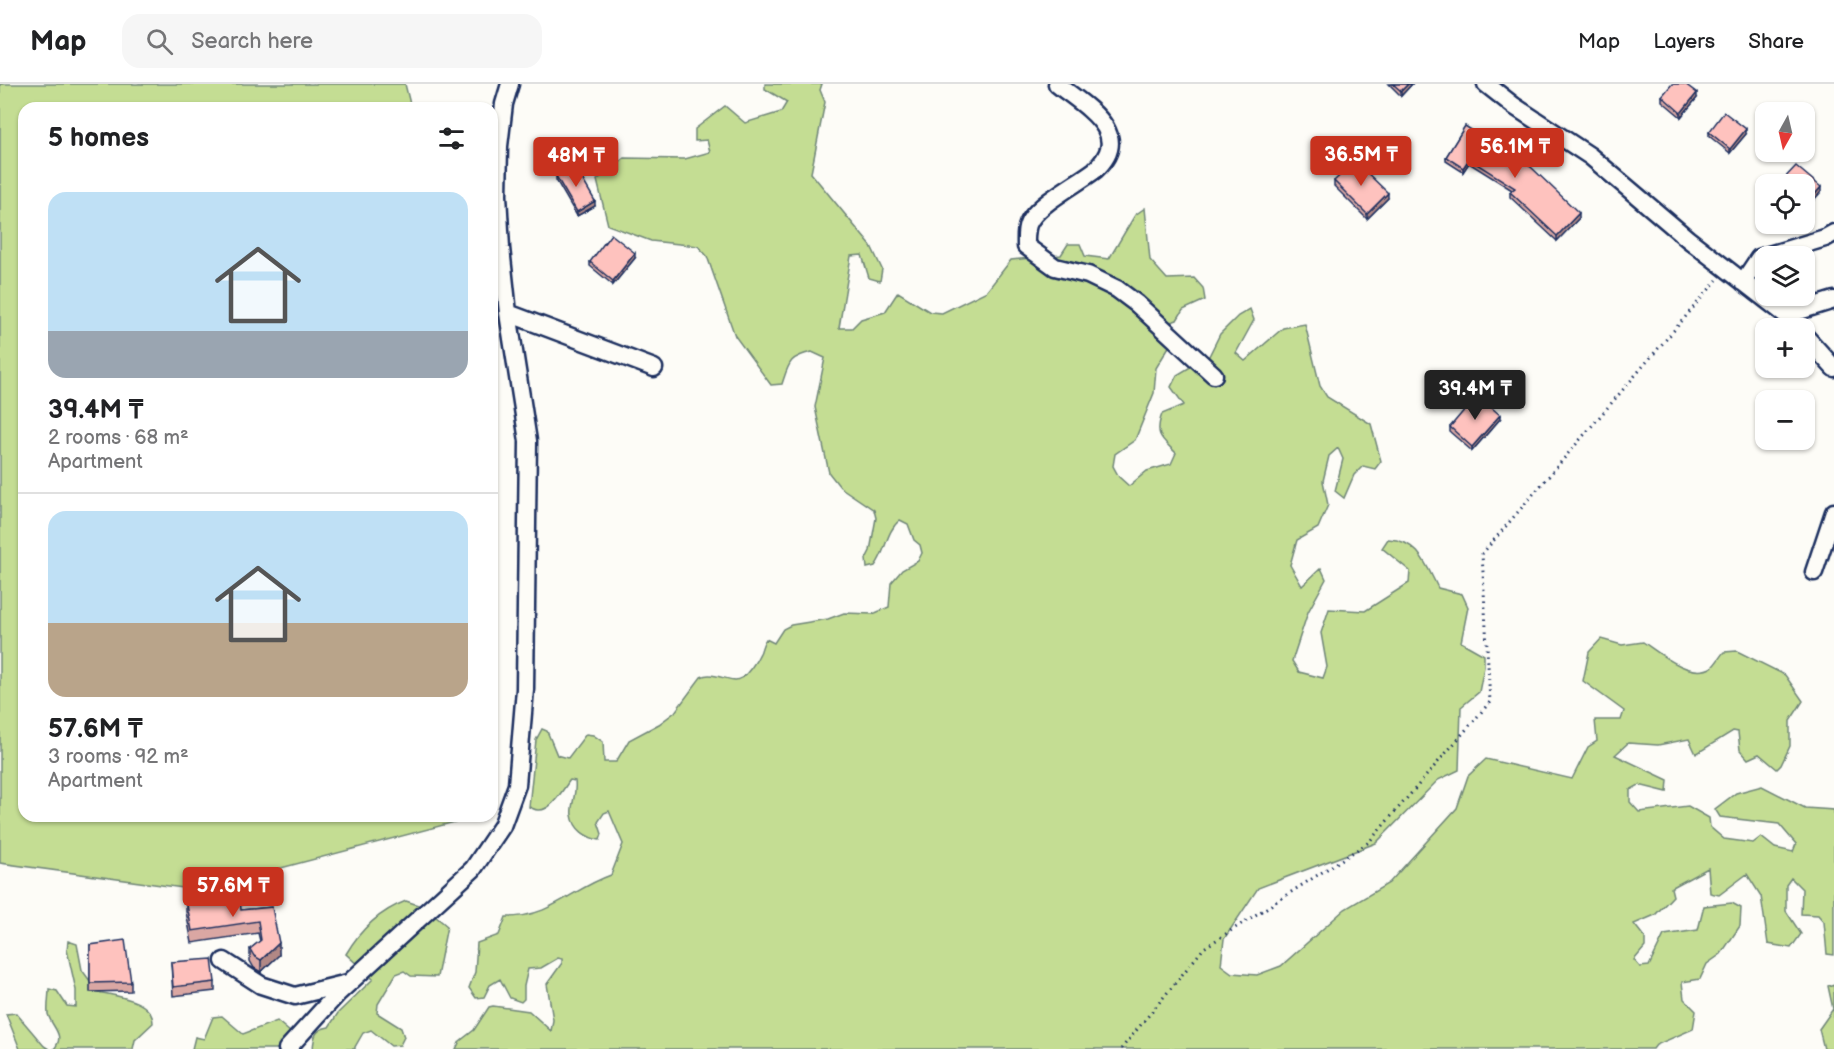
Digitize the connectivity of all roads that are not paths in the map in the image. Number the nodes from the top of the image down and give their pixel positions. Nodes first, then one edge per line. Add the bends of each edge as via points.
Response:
1 (510, 84) edge
2 (1057, 84) edge
3 (1486, 84) edge
4 (1834, 233) edge
5 (1743, 282) junction
6 (1834, 300) edge
7 (508, 313) junction
8 (1786, 315) junction
9 (1789, 318) edge
10 (1815, 347) edge
11 (654, 368) dead end
12 (1834, 368) edge
13 (1214, 375) dead end
14 (1834, 512) edge
15 (1814, 572) dead end
16 (224, 961) dead end
17 (349, 983) junction
18 (287, 1049) edge

1 - 7 street via 499,146 500,237
2 - 13 street via 1107,126 1111,145 1103,163 1030,219 1026,246 1055,267 1088,275 1117,289
3 - 5 street via 1590,156
4 - 5 street via 1760,258
5 - 8 street
6 - 8 street
7 - 11 street
7 - 17 street via 528,441 525,689 517,785 502,826 473,869
8 - 9 street
10 - 12 street
14 - 15 street
16 - 17 street via 261,985 295,996
17 - 18 street

